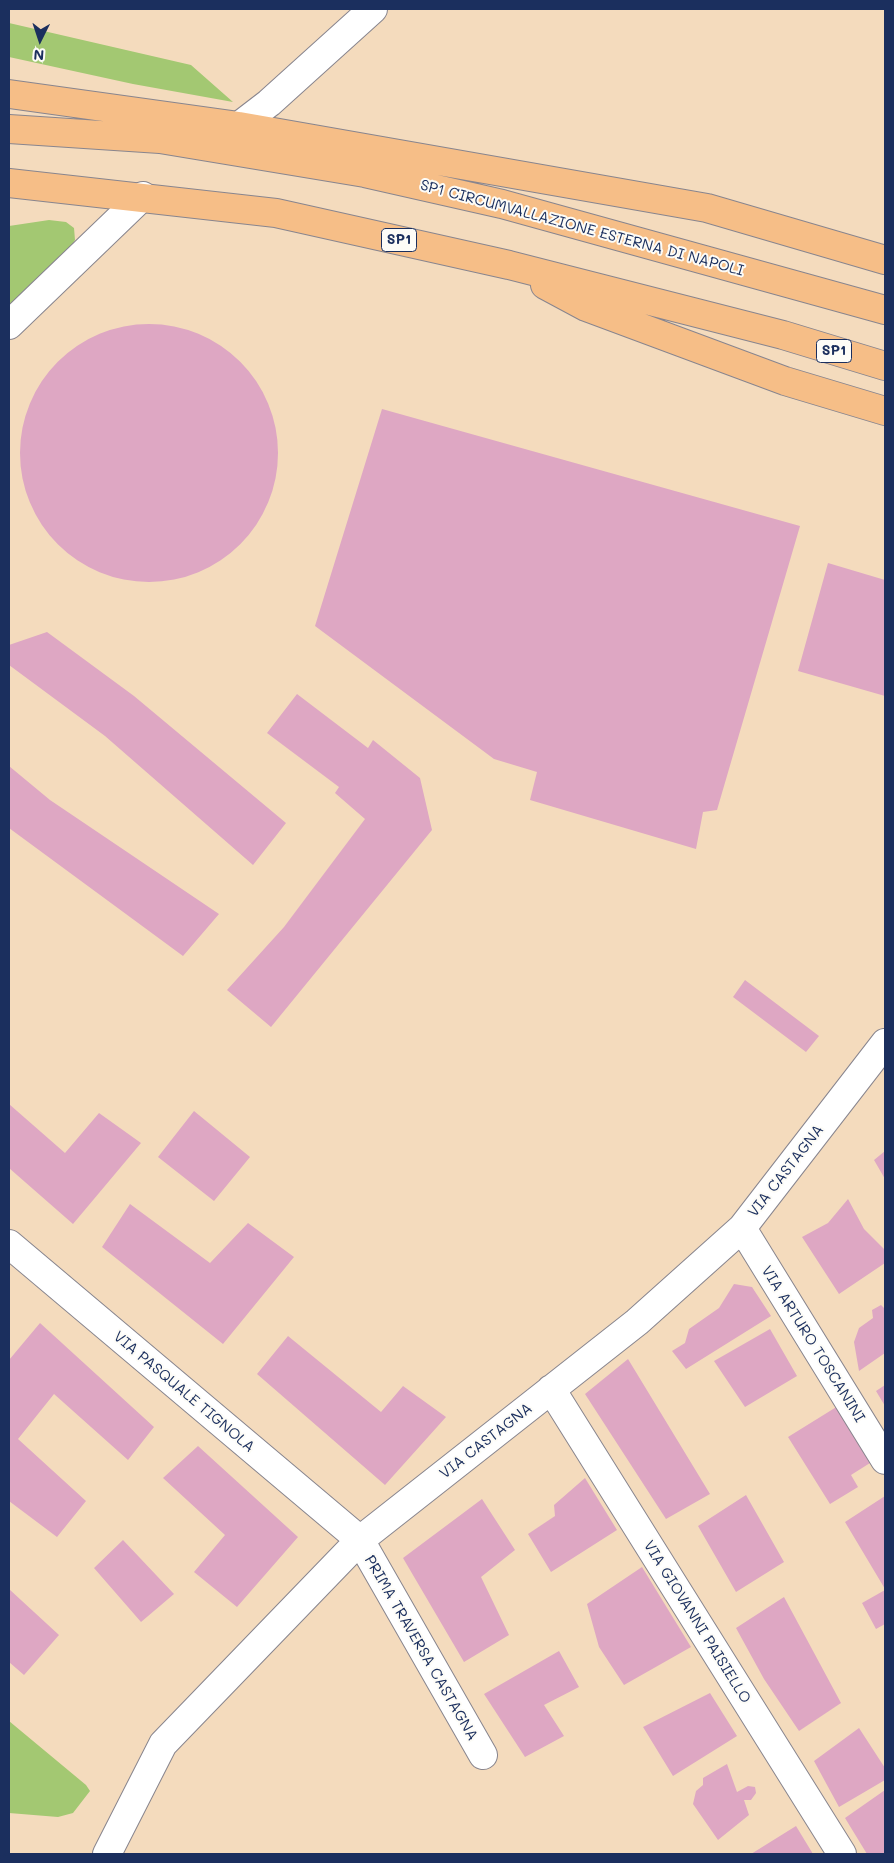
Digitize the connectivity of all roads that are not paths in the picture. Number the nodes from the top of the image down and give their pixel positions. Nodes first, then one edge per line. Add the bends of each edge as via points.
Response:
1 (373, 9) edge
2 (15, 92) edge
3 (239, 126) junction
4 (9, 129) edge
5 (116, 136) junction
6 (9, 182) edge
7 (59, 188) junction
8 (9, 195) edge
9 (143, 196) junction
10 (885, 260) edge
11 (508, 265) junction
12 (885, 310) edge
13 (9, 325) edge
14 (885, 366) edge
15 (885, 411) edge
16 (885, 1044) edge
17 (742, 1228) junction
18 (9, 1244) edge
19 (551, 1390) junction
20 (885, 1460) edge
21 (360, 1540) junction
22 (483, 1755) dead end
23 (107, 1854) edge
24 (842, 1854) edge

1 - 3 street via 270,103
2 - 3 highway
2 - 5 highway
3 - 10 highway via 707,208
4 - 5 highway, SP1 CIRCUMVALLAZIONE ESTERNA DI NAPOLI
5 - 12 highway, SP1 CIRCUMVALLAZIONE ESTERNA DI NAPOLI via 215,147 365,173 502,204
6 - 7 highway, SP1
7 - 8 highway, SP1
7 - 9 highway, SP1
9 - 11 highway, SP1 via 276,212
9 - 13 street
11 - 14 highway, SP1 via 782,335
11 - 15 highway via 586,308 785,380
16 - 17 street, VIA CASTAGNA
17 - 19 street, VIA CASTAGNA via 637,1322
17 - 20 street, VIA ARTURO TOSCANINI
18 - 21 street, VIA PASQUALE TIGNOLA
19 - 21 street, VIA CASTAGNA
19 - 24 street, VIA GIOVANNI PAISIELLO
21 - 22 street, PRIMA TRAVERSA CASTAGNA
21 - 23 street, VIA CASTAGNA via 163,1744

